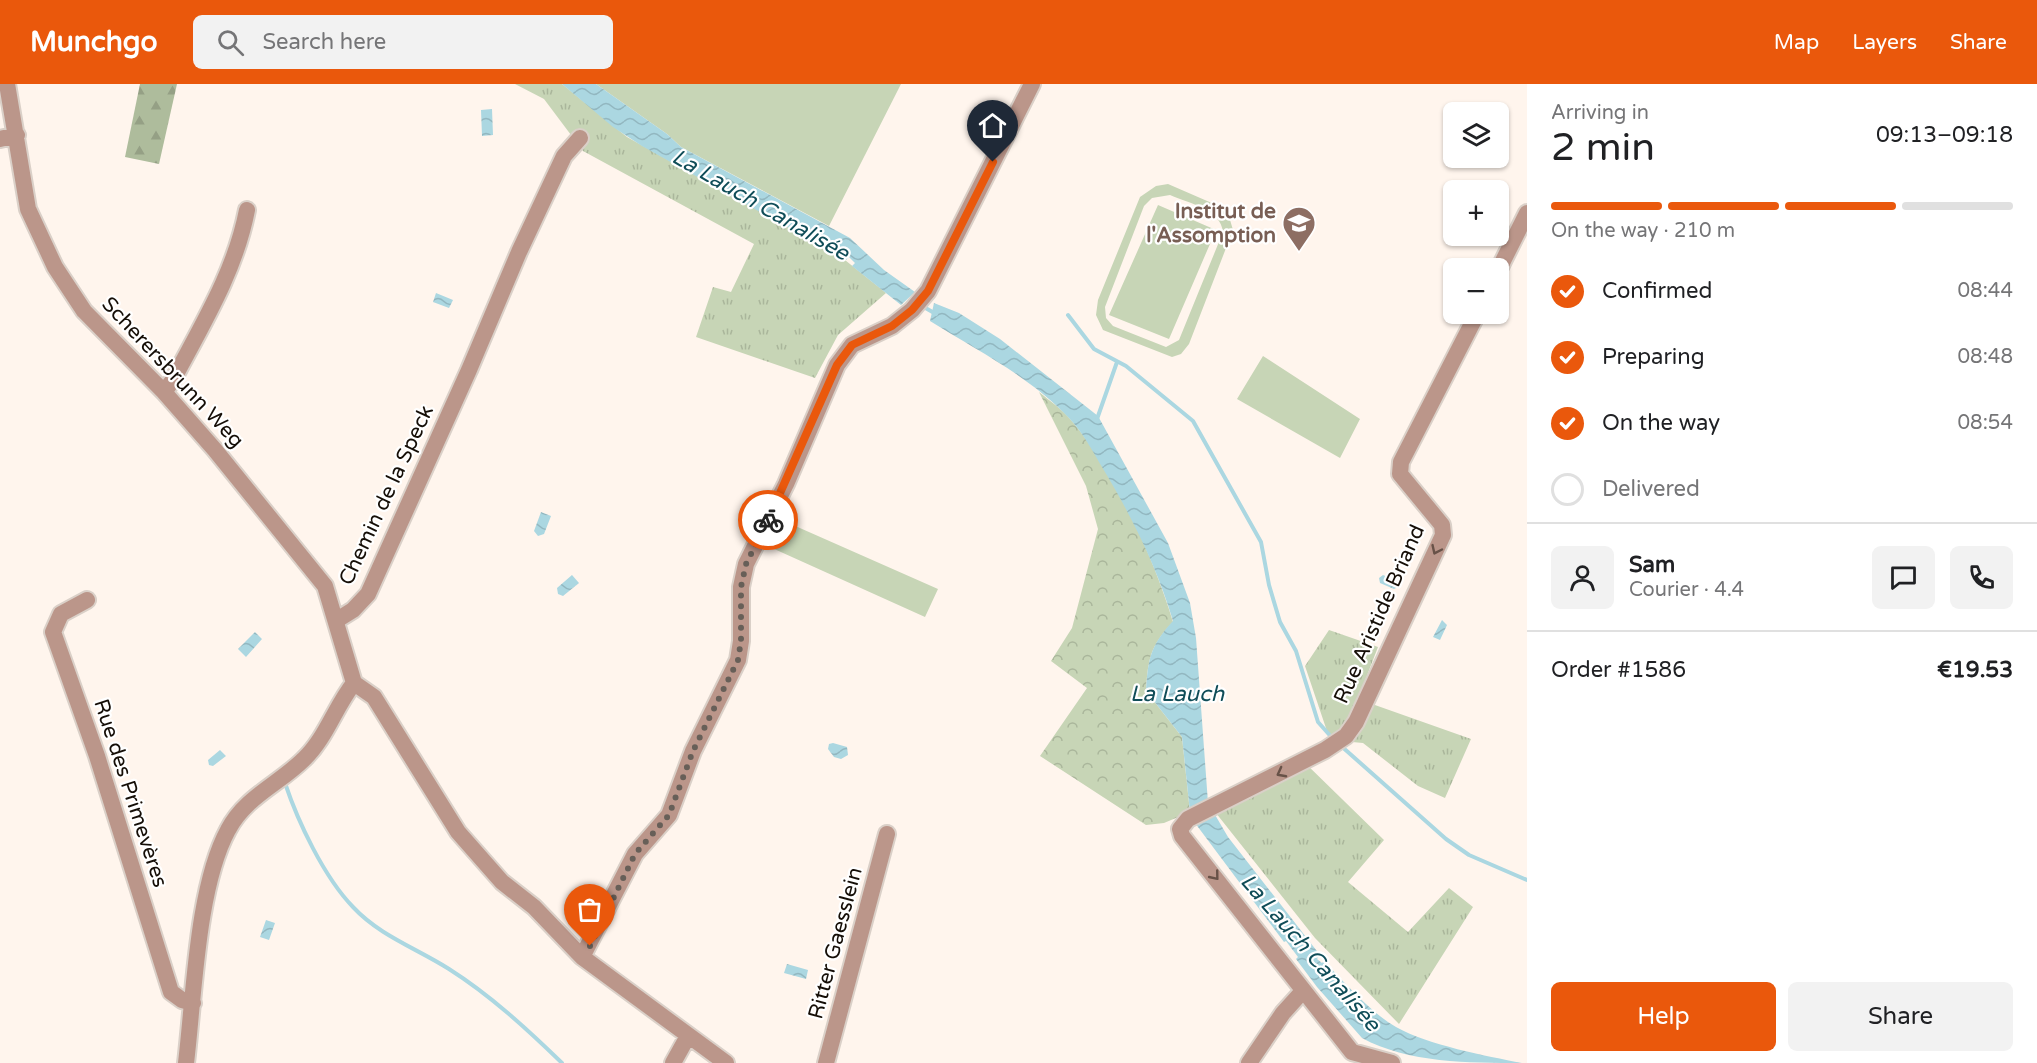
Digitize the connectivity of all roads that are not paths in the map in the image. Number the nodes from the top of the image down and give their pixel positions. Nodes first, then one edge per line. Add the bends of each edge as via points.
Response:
1 (7, 84) edge
2 (1032, 84) edge
3 (17, 135) junction
4 (580, 138) dead end
5 (0, 139) edge
6 (247, 210) dead end
7 (1527, 213) edge
8 (1504, 258) edge
9 (1472, 324) edge
10 (164, 392) junction
11 (87, 600) dead end
12 (337, 620) junction
13 (354, 683) junction
14 (887, 834) dead end
15 (582, 957) junction
16 (1302, 992) junction
17 (194, 1003) junction
18 (688, 1036) junction
19 (186, 1063) edge
20 (673, 1063) edge
21 (726, 1063) edge
22 (826, 1063) edge
23 (1249, 1063) edge
24 (1392, 1063) edge

1 - 3 street, Scherersbrunn Weg
2 - 15 street via 928,291 892,326 852,345 837,365 786,484 746,564 741,587 738,660 693,751 669,815 635,854
3 - 5 street
3 - 10 street, Scherersbrunn Weg via 28,209 55,267 84,311
4 - 12 street, Chemin de la Speck via 564,156 524,242 368,594
6 - 10 street via 227,279
7 - 8 street
9 -> 16 street, Rue Aristide Briand via 1401,462 1400,474 1442,525 1443,535 1356,722 1339,741 1184,824 1182,836
10 - 12 street, Scherersbrunn Weg via 319,578
11 - 17 street, Rue des Primevères via 61,614 53,632 97,756 171,992
12 - 13 street
13 - 15 street via 374,697 458,832 502,882 550,922
13 - 17 street via 305,759 247,803 228,829 207,891
14 - 22 street, Ritter Gaesslein
15 - 18 street
16 - 23 street
16 - 24 street via 1352,1052
17 - 19 street
18 - 20 street
18 - 21 street

